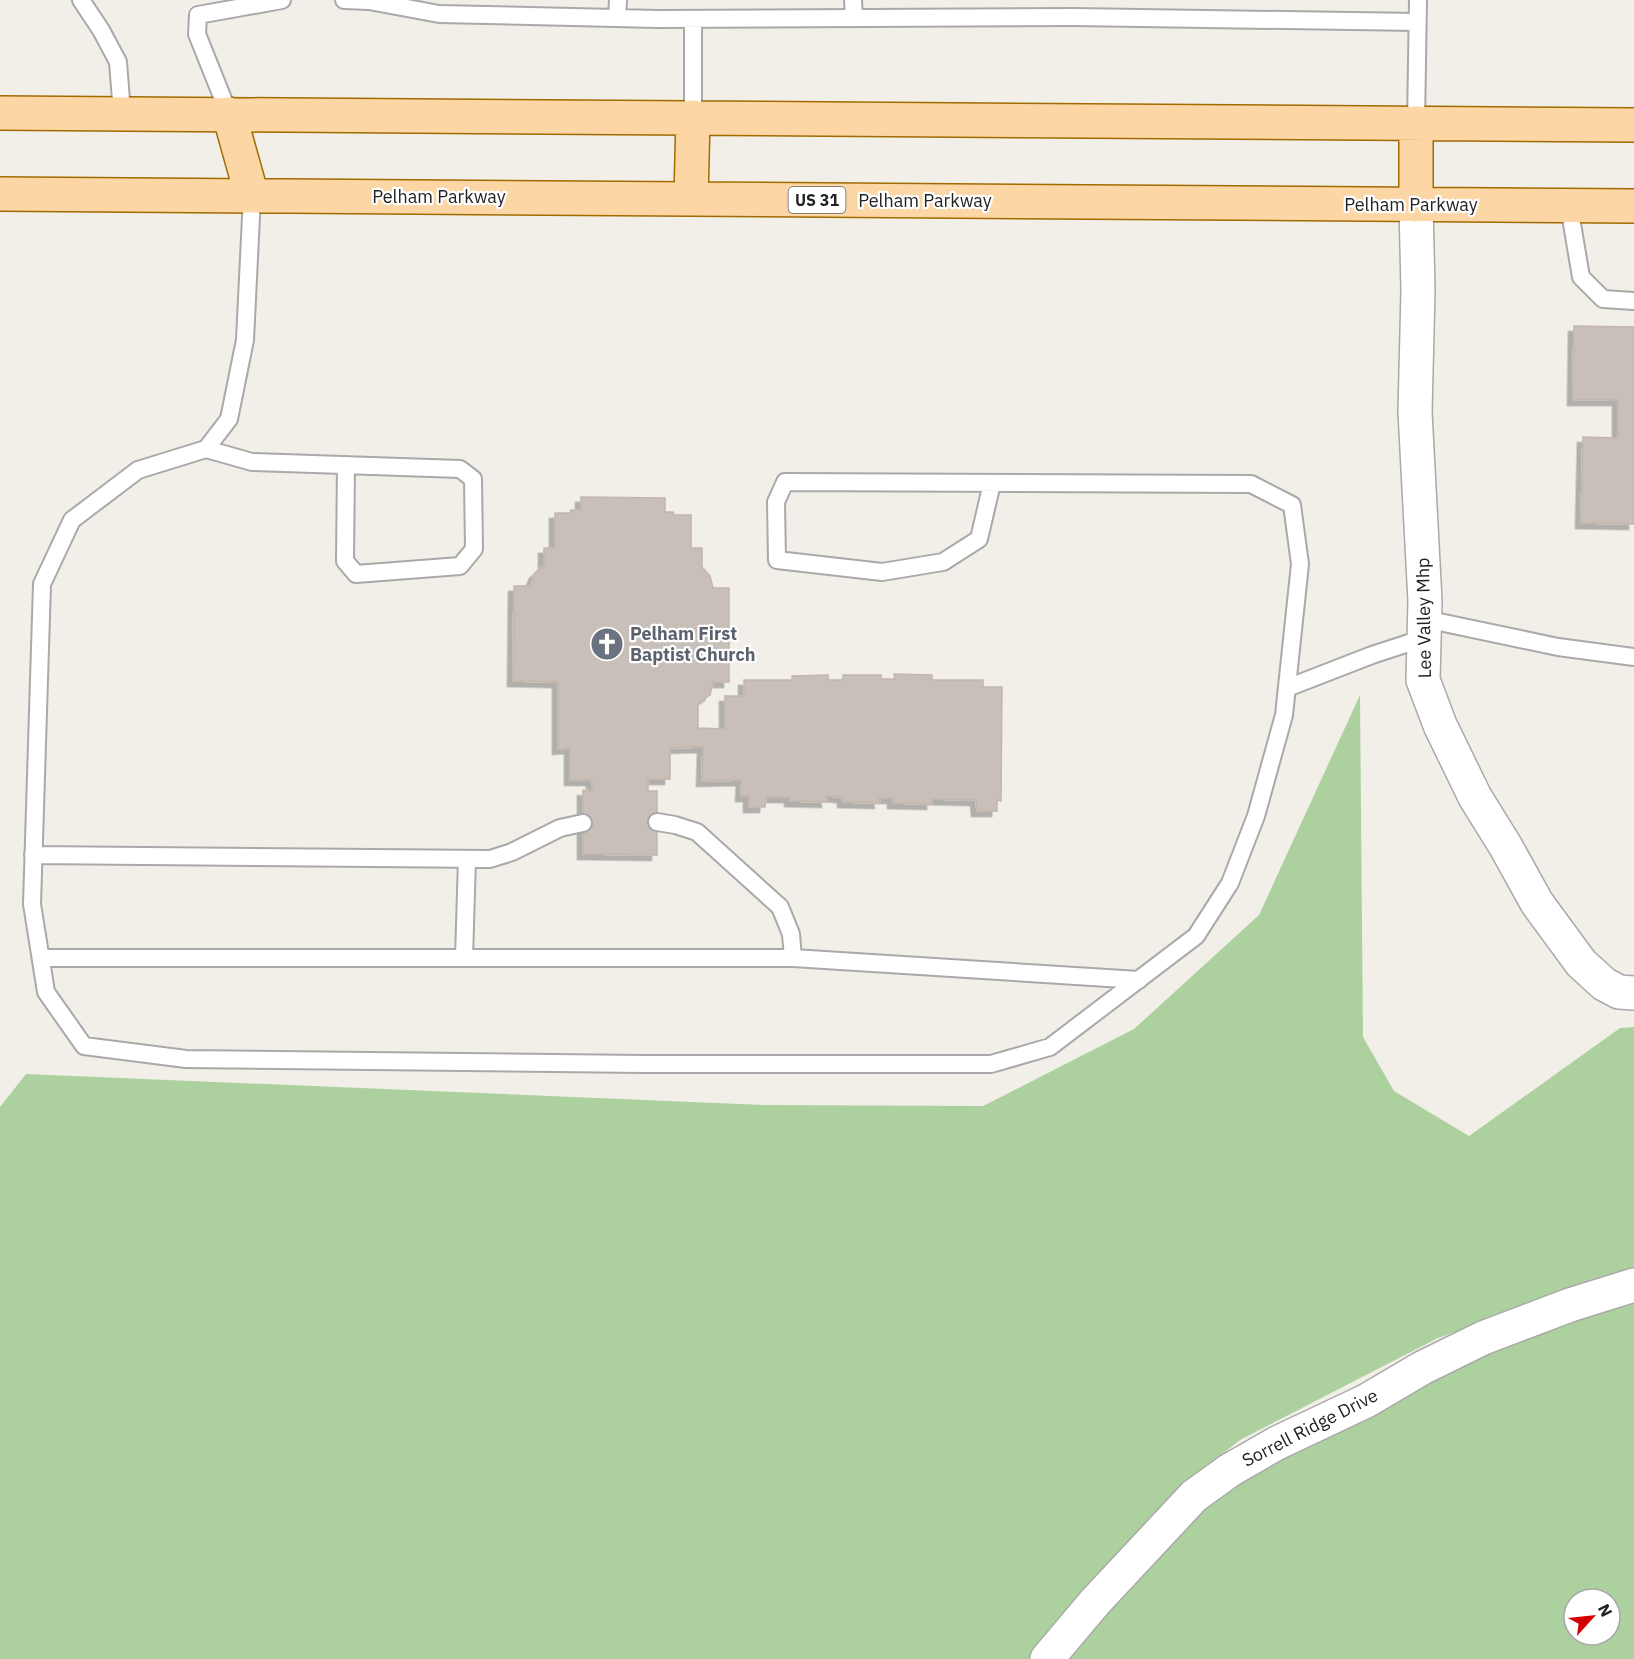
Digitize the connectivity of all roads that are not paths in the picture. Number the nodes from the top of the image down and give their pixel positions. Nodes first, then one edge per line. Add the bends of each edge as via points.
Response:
1 (81, 0) edge
2 (282, 0) edge
3 (344, 0) edge
4 (618, 0) edge
5 (853, 0) edge
6 (1418, 0) edge
7 (198, 8) edge
8 (617, 18) junction
9 (854, 18) junction
10 (693, 19) junction
11 (1417, 22) junction
12 (0, 113) edge
13 (122, 113) junction
14 (229, 114) junction
15 (693, 117) junction
16 (1416, 123) junction
17 (1634, 124) edge
18 (0, 194) edge
19 (252, 196) junction
20 (691, 199) junction
21 (1416, 205) junction
22 (1569, 206) junction
23 (1634, 206) edge
24 (1634, 301) edge
25 (207, 449) junction
26 (346, 465) junction
27 (992, 483) junction
28 (1424, 629) junction
29 (1634, 657) edge
30 (1287, 688) junction
31 (657, 822) dead end
32 (583, 823) dead end
33 (33, 855) junction
34 (466, 859) junction
35 (41, 958) junction
36 (464, 958) junction
37 (794, 958) junction
38 (1139, 980) junction
39 (1634, 993) edge
40 (1634, 1286) edge
41 (1047, 1659) edge

1 - 13 lane via 118,62
2 - 7 lane
3 - 8 lane via 440,14
4 - 8 lane
5 - 9 lane
6 - 11 lane
7 - 14 lane via 197,34
8 - 10 lane
9 - 10 lane
9 - 11 lane
10 - 15 lane
11 - 16 lane
12 - 13 main road
13 - 14 main road
14 - 15 main road
14 - 19 main road
15 - 16 main road
15 - 20 main road
16 - 17 main road
16 - 21 main road
18 - 19 main road, Pelham Parkway / US 31
19 - 20 main road, Pelham Parkway / US 31
19 - 25 lane via 245,340 230,419
20 - 21 main road, Pelham Parkway / US 31
21 - 22 main road, Pelham Parkway / US 31
21 - 28 street, Lee Valley Mhp via 1415,412
22 - 23 main road, Pelham Parkway / US 31
22 - 24 lane via 1581,277 1603,299
25 - 26 lane via 252,462
25 - 33 lane via 138,470 72,520 42,584
26 - 26 lane via 460,469 473,479 474,549 460,566 356,574 345,561
27 - 27 lane via 785,482 776,502 777,560 882,572 943,562 978,539
27 - 30 lane via 1251,484 1292,505 1300,564
28 - 29 lane
28 - 30 lane
28 - 39 street, Lee Valley Mhp via 1423,680 1475,797 1537,903 1581,963 1604,984 1620,992
30 - 38 lane via 1284,715 1257,816 1230,883 1196,936
31 - 37 lane via 697,832 780,907 791,934
32 - 34 lane via 560,828 512,852 489,859
33 - 34 lane
33 - 35 lane via 32,904
34 - 36 lane
35 - 36 lane
35 - 38 lane via 46,992 84,1046 186,1059 991,1064 1050,1047
36 - 37 lane
37 - 38 lane
40 - 41 street, Sorrell Ridge Drive via 1483,1338 1230,1470 1194,1496

